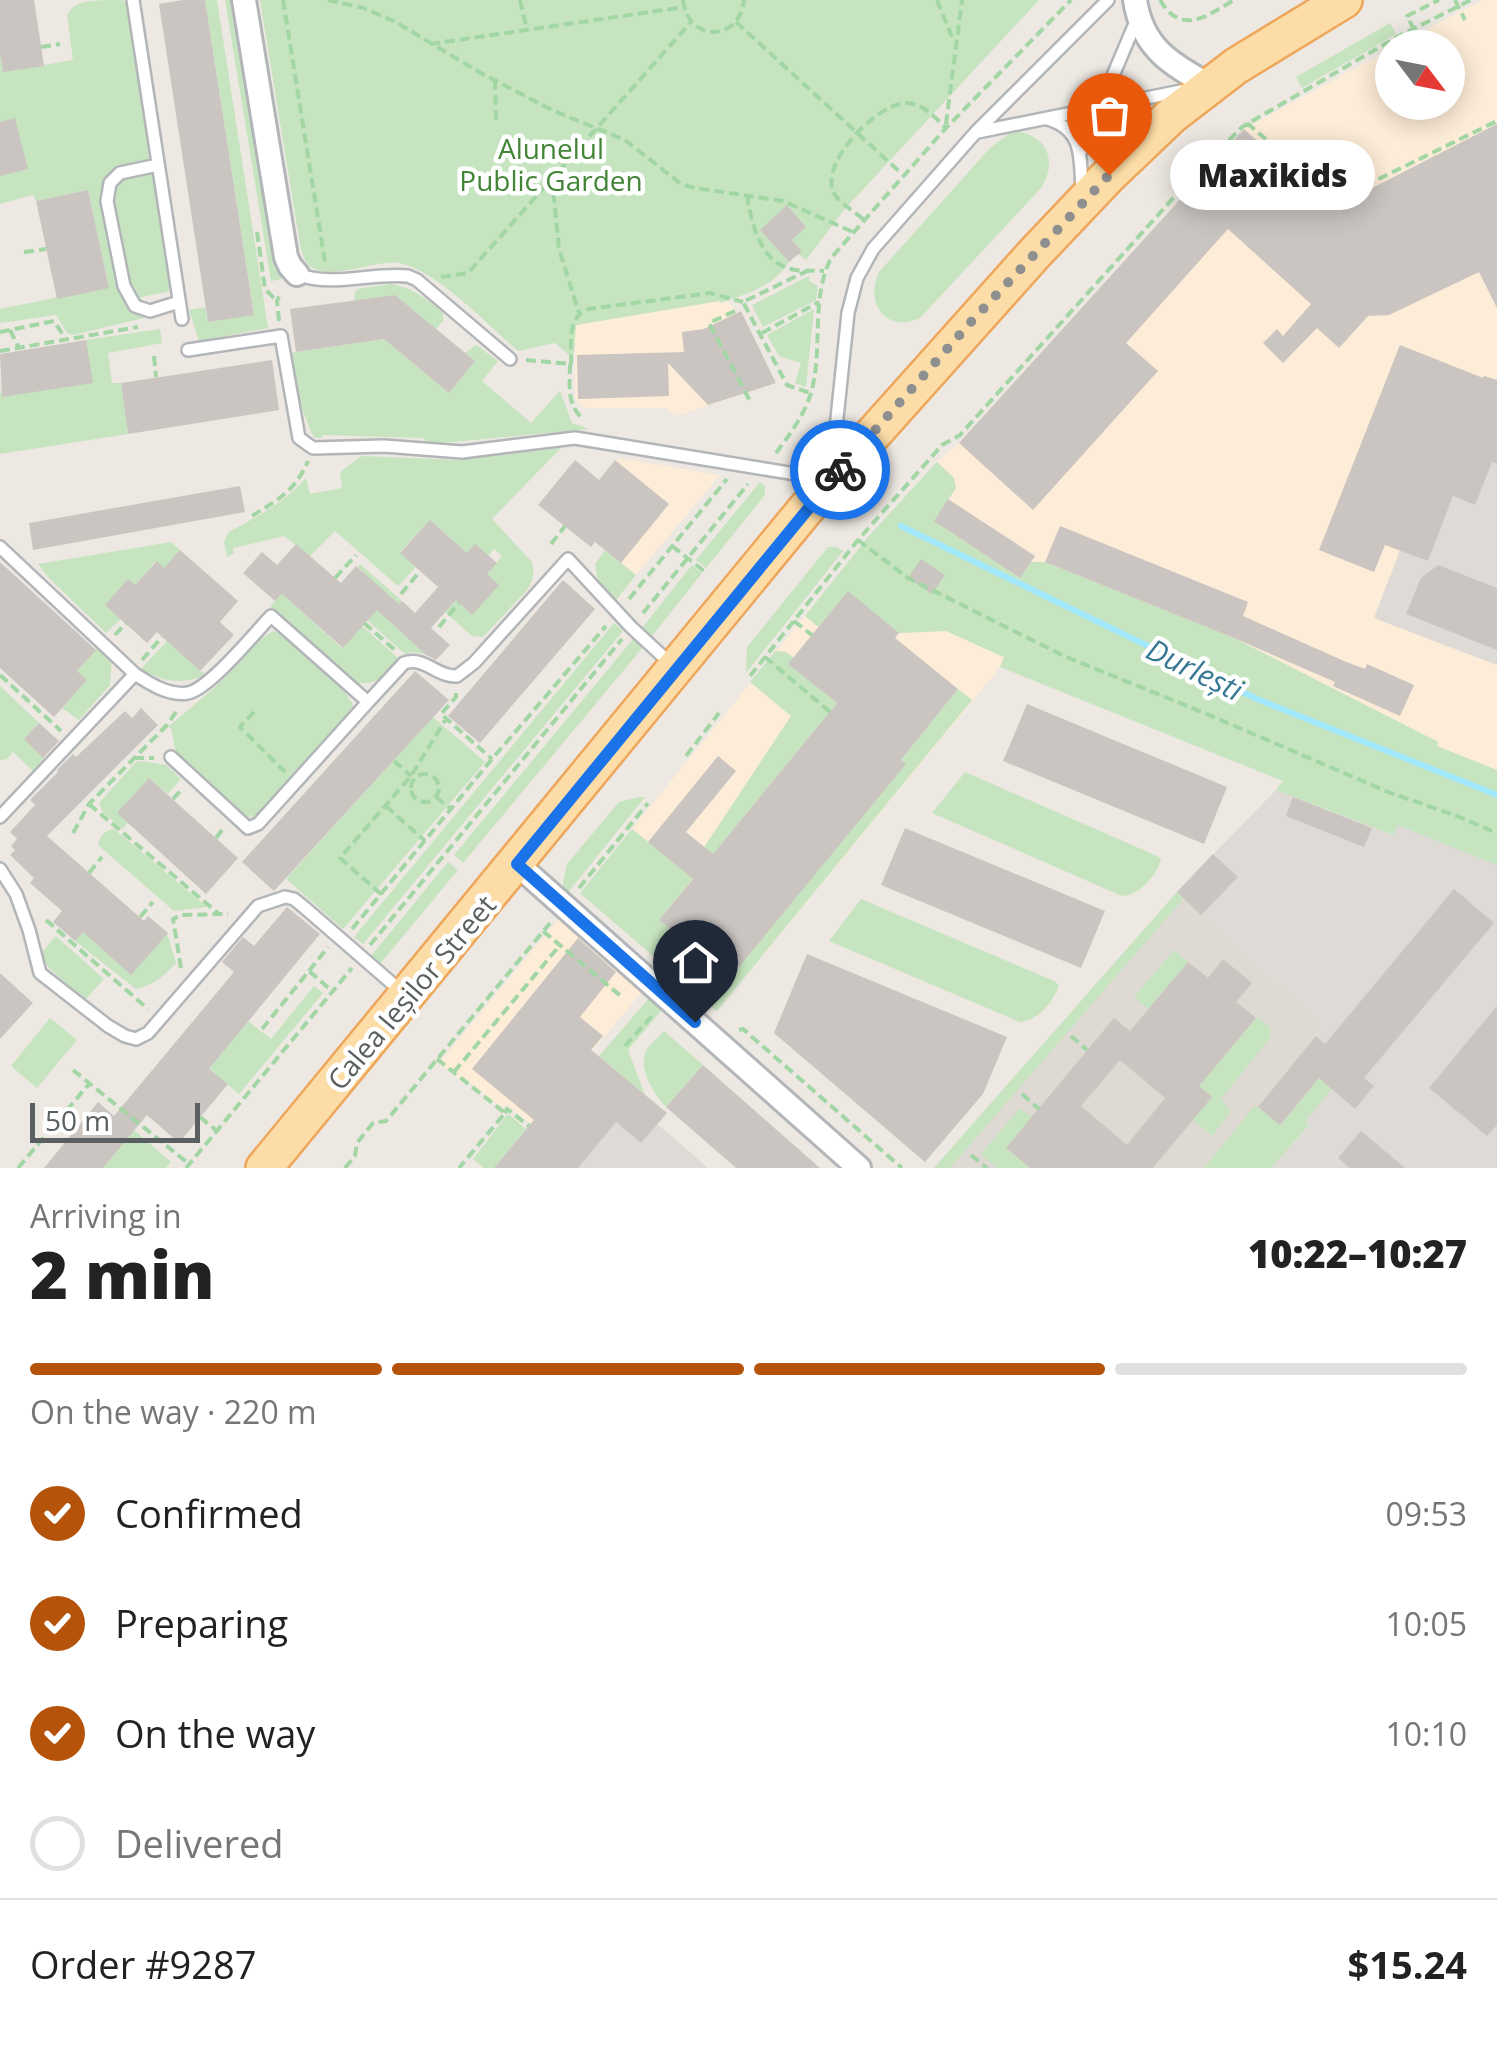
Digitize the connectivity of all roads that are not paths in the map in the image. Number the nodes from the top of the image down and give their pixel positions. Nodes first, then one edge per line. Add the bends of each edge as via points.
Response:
1 (133, 0) edge
2 (244, 0) edge
3 (1108, 0) edge
4 (1344, 0) edge
5 (1136, 9) edge
6 (1210, 85) junction
7 (1100, 108) junction
8 (1042, 118) junction
9 (976, 132) junction
10 (1080, 153) junction
11 (158, 165) junction
12 (1082, 203) junction
13 (297, 274) joint
14 (179, 302) junction
15 (182, 319) road end
16 (188, 350) dead end
17 (510, 359) road end
18 (831, 480) junction
19 (0, 547) edge
20 (676, 669) junction
21 (133, 672) junction
22 (368, 702) junction
23 (172, 758) dead end
24 (5, 808) edge
25 (0, 817) edge
26 (517, 864) junction
27 (0, 869) edge
28 (407, 996) junction
29 (264, 1168) edge
30 (859, 1168) edge

1 - 11 lane
2 - 13 street via 286,257
3 - 9 lane
4 - 6 main road, Calea Ieșilor Street
5 - 6 street via 1166,59
5 - 7 lane
6 - 7 lane
6 - 12 main road, Calea Ieșilor Street
7 - 8 lane
7 - 10 lane
8 - 9 lane
8 - 10 lane via 1072,131
9 - 18 lane via 873,249 856,278
10 - 12 lane
11 - 14 lane
11 - 14 lane via 120,173 108,201 134,306 150,311
12 - 18 main road, Calea Ieșilor Street
13 - 17 lane via 328,280 408,276
14 - 15 lane
16 - 18 lane via 281,336 299,438 313,448 462,452 575,438
18 - 20 main road, Calea Ieșilor Street
19 - 21 lane
20 - 22 lane via 568,559 457,676 408,662
20 - 26 main road, Calea Ieșilor Street
21 - 22 lane via 157,688 187,693 206,685 272,616
21 - 24 lane
22 - 23 lane via 248,828
24 - 25 lane
26 - 28 main road, Calea Ieșilor Street
26 - 30 street
27 - 28 lane via 16,894 40,974 124,1036 148,1032 258,906 285,897
28 - 29 main road, Calea Ieșilor Street

